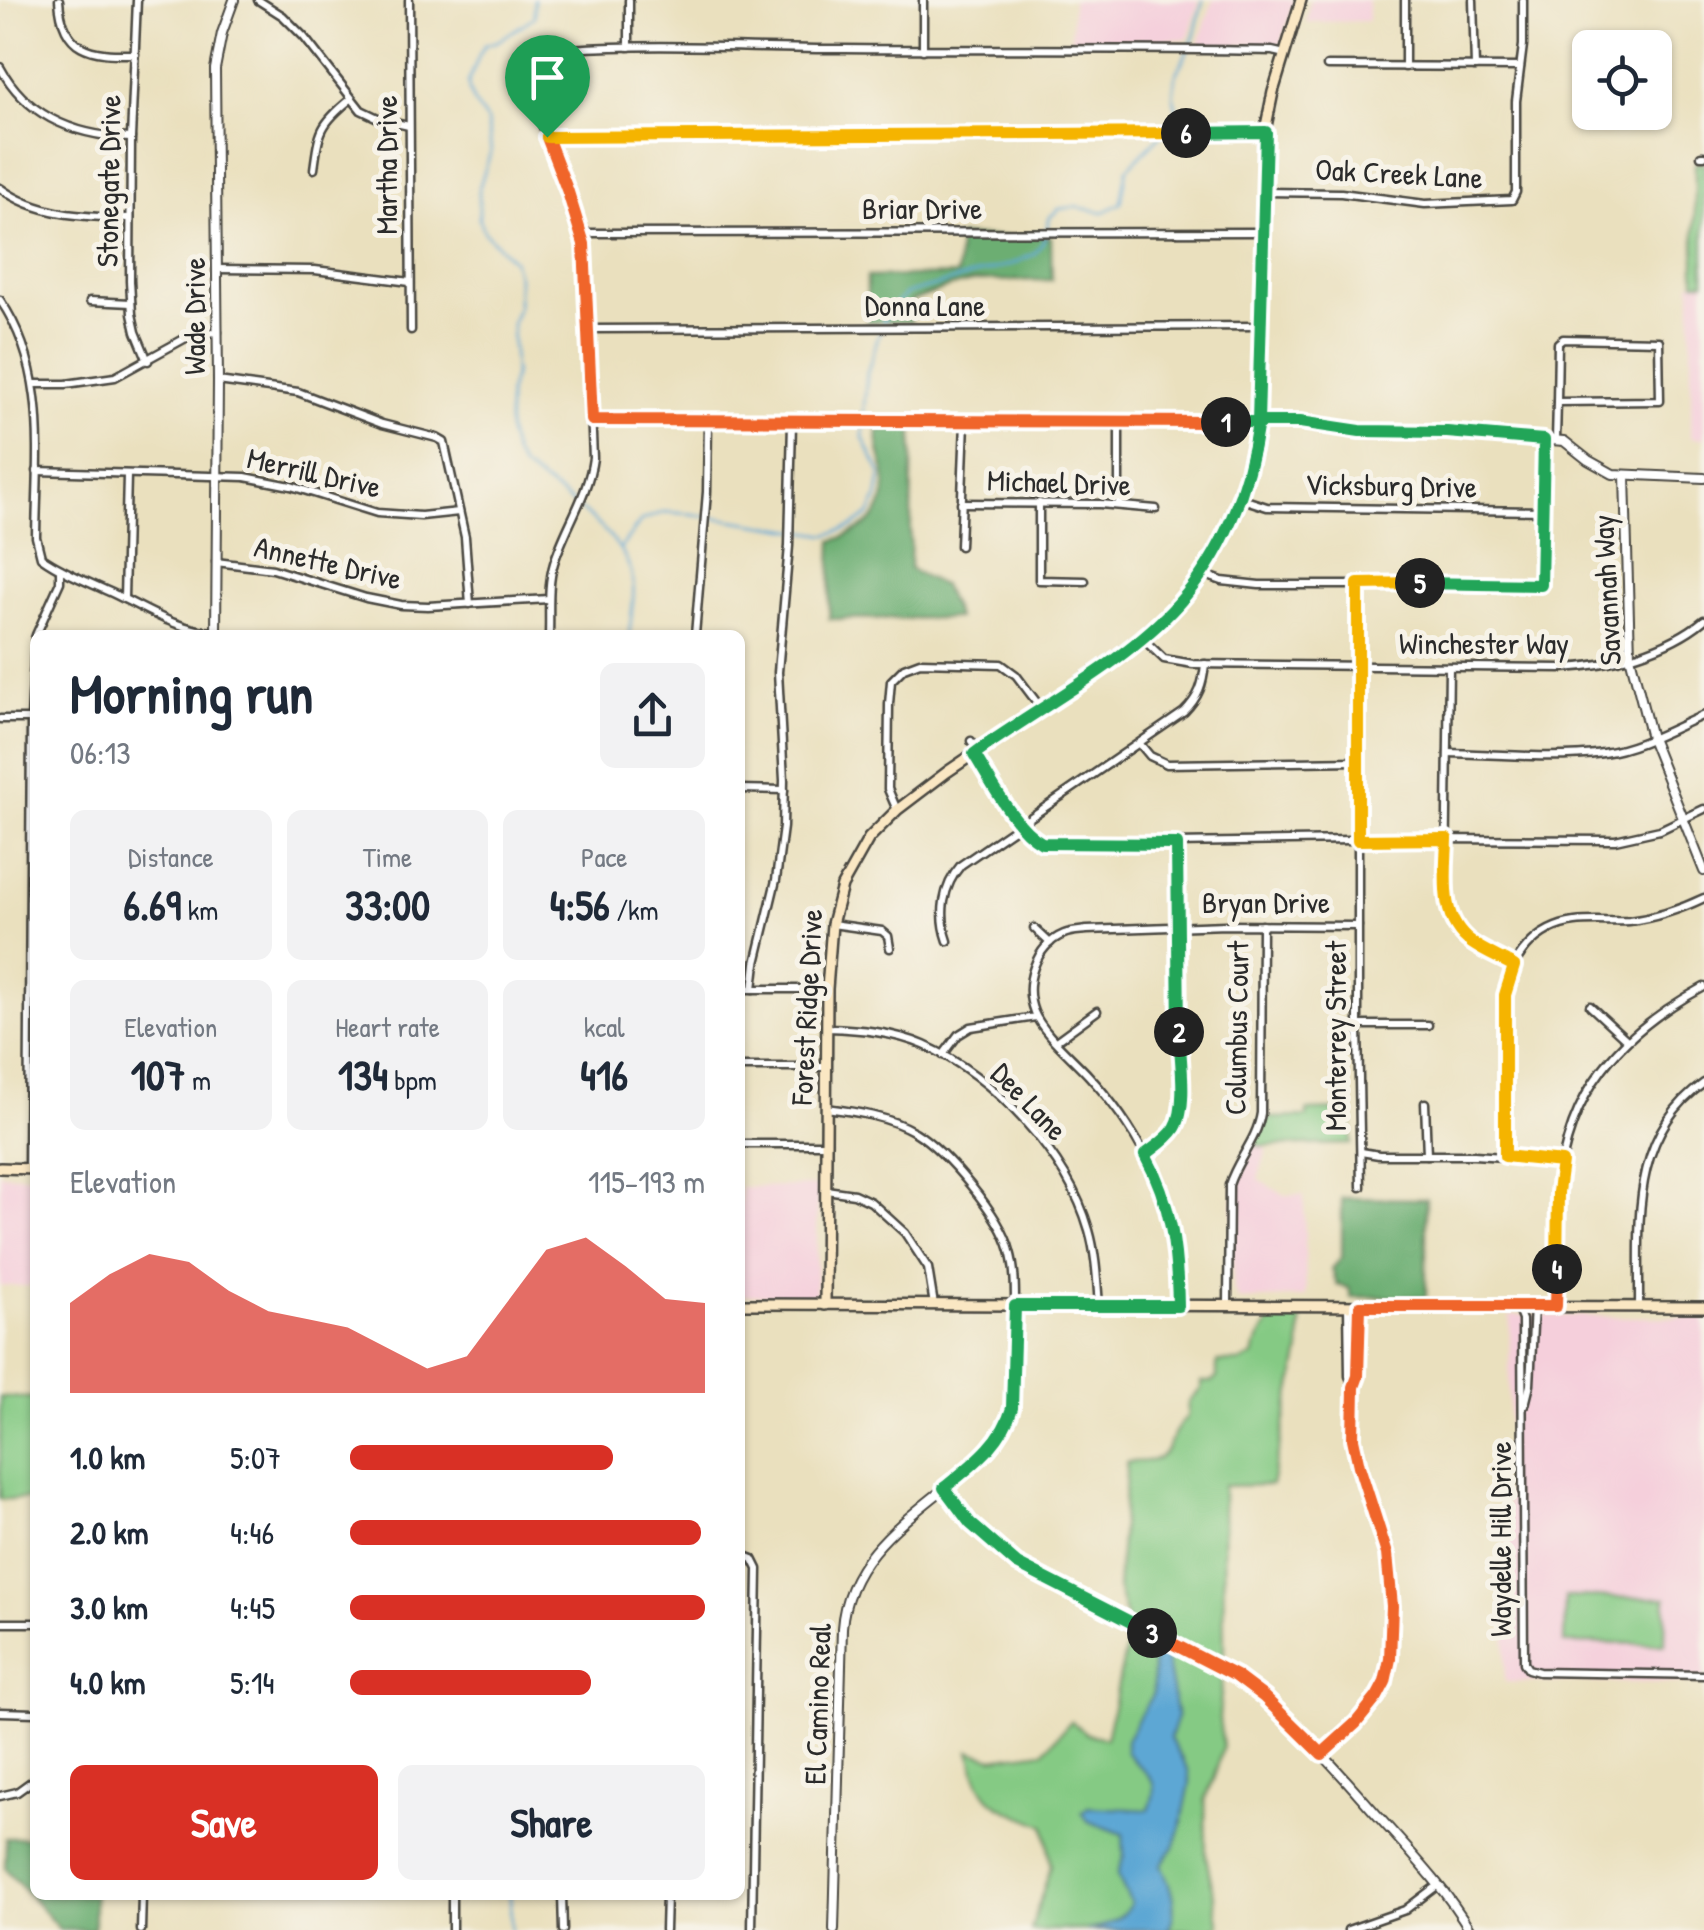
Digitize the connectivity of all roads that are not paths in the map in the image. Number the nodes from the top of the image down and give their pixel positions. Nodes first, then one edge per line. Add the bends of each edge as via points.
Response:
1 (58, 0) edge
2 (137, 0) edge
3 (234, 0) edge
4 (258, 0) edge
5 (409, 0) edge
6 (629, 0) edge
7 (923, 0) edge
8 (1301, 0) edge
9 (1404, 0) edge
10 (1473, 0) edge
11 (1523, 0) edge
12 (629, 47) junction
13 (924, 50) junction
14 (135, 54) junction
15 (1286, 54) junction
16 (0, 66) edge
17 (1326, 66) dead end
18 (1404, 66) junction
19 (1475, 67) junction
20 (1520, 67) junction
21 (350, 99) junction
22 (408, 126) junction
23 (1266, 132) junction
24 (547, 137) junction
25 (132, 138) junction
26 (314, 170) dead end
27 (0, 188) edge
28 (1264, 192) junction
29 (130, 218) junction
30 (1263, 232) junction
31 (582, 233) junction
32 (217, 269) junction
33 (410, 282) junction
34 (0, 300) edge
35 (90, 300) dead end
36 (131, 303) junction
37 (1262, 326) junction
38 (588, 329) junction
39 (411, 330) dead end
40 (218, 332) junction
41 (148, 361) junction
42 (218, 381) junction
43 (34, 384) junction
44 (1557, 402) junction
45 (592, 420) junction
46 (708, 421) junction
47 (792, 422) junction
48 (965, 422) junction
49 (1119, 422) junction
50 (1258, 422) junction
51 (1544, 440) junction
52 (1556, 440) junction
53 (37, 471) junction
54 (127, 474) junction
55 (218, 475) junction
56 (1625, 475) junction
57 (1704, 478) edge
58 (1239, 498) junction
59 (962, 503) junction
60 (1040, 503) junction
61 (1119, 505) junction
62 (1156, 509) dead end
63 (1543, 511) junction
64 (459, 512) junction
65 (960, 546) dead end
66 (216, 562) junction
67 (60, 569) junction
68 (1202, 574) junction
69 (1085, 581) dead end
70 (1358, 584) junction
71 (124, 599) junction
72 (550, 599) junction
73 (470, 604) junction
74 (1704, 620) edge
75 (39, 630) edge
76 (192, 630) edge
77 (216, 630) edge
78 (550, 630) edge
79 (694, 630) edge
80 (1142, 638) junction
81 (1630, 656) junction
82 (1205, 664) junction
83 (1358, 666) junction
84 (1449, 667) junction
85 (1041, 708) junction
86 (1704, 715) edge
87 (0, 719) edge
88 (30, 719) edge
89 (1651, 738) junction
90 (971, 741) dead end
91 (1140, 744) junction
92 (976, 752) junction
93 (1448, 753) junction
94 (1358, 761) junction
95 (745, 790) edge
96 (784, 790) junction
97 (1704, 809) edge
98 (897, 810) junction
99 (1682, 819) junction
100 (1020, 823) junction
101 (1447, 839) junction
102 (1358, 840) junction
103 (1177, 844) junction
104 (1704, 871) edge
105 (1704, 898) edge
106 (832, 924) junction
107 (1262, 925) junction
108 (1176, 926) junction
109 (1358, 926) junction
110 (1034, 928) dead end
111 (948, 942) dead end
112 (1050, 943) junction
113 (890, 948) dead end
114 (1514, 966) junction
115 (1704, 987) edge
116 (753, 989) junction
117 (827, 989) junction
118 (745, 990) edge
119 (1590, 1006) dead end
120 (1096, 1011) dead end
121 (1036, 1017) junction
122 (1358, 1026) junction
123 (1428, 1026) dead end
124 (827, 1028) junction
125 (1056, 1040) junction
126 (1627, 1040) junction
127 (943, 1055) junction
128 (745, 1067) edge
129 (826, 1067) junction
130 (1704, 1083) edge
131 (1426, 1102) dead end
132 (826, 1108) junction
133 (745, 1144) edge
134 (826, 1144) junction
135 (1360, 1151) junction
136 (1145, 1155) junction
137 (1426, 1155) junction
138 (1505, 1156) junction
139 (1562, 1162) junction
140 (0, 1168) edge
141 (30, 1168) edge
142 (1361, 1187) dead end
143 (826, 1190) junction
144 (745, 1304) edge
145 (825, 1304) junction
146 (1516, 1305) junction
147 (934, 1306) junction
148 (1015, 1306) junction
149 (1099, 1306) junction
150 (1178, 1306) junction
151 (1228, 1306) junction
152 (1354, 1306) junction
153 (1534, 1306) junction
154 (1556, 1306) junction
155 (1639, 1307) junction
156 (1704, 1308) edge
157 (1524, 1412) junction
158 (944, 1488) junction
159 (745, 1556) edge
160 (0, 1622) edge
161 (30, 1623) edge
162 (1704, 1674) edge
163 (0, 1712) edge
164 (30, 1713) edge
165 (1322, 1754) junction
166 (30, 1783) edge
167 (0, 1796) edge
168 (1438, 1885) junction
169 (142, 1900) edge
170 (452, 1900) edge
171 (562, 1900) edge
172 (666, 1900) edge
173 (141, 1930) edge
174 (452, 1930) edge
175 (563, 1930) edge
176 (665, 1930) edge
177 (752, 1930) edge
178 (834, 1930) edge
179 (1348, 1930) edge
180 (1470, 1930) edge

1 - 14 street via 63,29 78,45 102,54
2 - 14 street, Stonegate Drive
3 - 32 street, Wade Drive via 215,68
4 - 21 street via 304,37
5 - 22 street, Martha Drive
6 - 12 street
7 - 13 street
8 - 15 main road, Forest Ridge Drive
9 - 18 street
10 - 19 street
11 - 20 street, Oak Creek Lane
12 - 13 street
12 - 24 street via 568,48 550,62 534,98
13 - 15 street
14 - 25 street, Stonegate Drive
15 - 23 main road, Forest Ridge Drive
16 - 25 street via 22,98 52,120
17 - 18 street
18 - 19 street
19 - 20 street
20 - 28 street, Oak Creek Lane via 1512,200 1424,204
21 - 22 street via 366,114
21 - 26 street via 325,122
22 - 33 street, Martha Drive
23 - 24 street
23 - 28 main road, Forest Ridge Drive
24 - 31 street
25 - 29 street, Stonegate Drive
27 - 29 street via 39,208
28 - 30 main road, Forest Ridge Drive
29 - 36 street, Stonegate Drive
30 - 31 street, Briar Drive
30 - 37 main road, Forest Ridge Drive
31 - 38 street
32 - 33 street via 339,272
32 - 40 street, Wade Drive
33 - 39 street, Martha Drive
34 - 43 street via 18,330
35 - 36 street
36 - 41 street, Stonegate Drive
37 - 38 street, Donna Lane
37 - 50 main road, Forest Ridge Drive
38 - 45 street
40 - 41 street via 193,334
40 - 42 street, Wade Drive
41 - 43 street via 106,380
42 - 55 street, Wade Drive
42 - 64 street via 298,392 442,441
43 - 53 street
44 - 44 street via 1559,341 1660,341 1660,401
44 - 52 street
45 - 46 street
45 - 72 street via 591,470 554,564
46 - 47 street
46 - 79 street
47 - 48 street
47 - 96 street via 778,672
48 - 49 street
48 - 59 street
49 - 50 street
49 - 61 street
50 - 51 street
50 - 58 main road, Forest Ridge Drive
51 - 52 street
51 - 63 street
52 - 56 street via 1604,471
53 - 54 street, Merrill Drive
53 - 67 street via 39,552
54 - 55 street, Merrill Drive
54 - 71 street
55 - 64 street, Merrill Drive via 290,486 378,513
55 - 66 street, Wade Drive
56 - 57 street
56 - 81 street, Savannah Way
58 - 63 street, Vicksburg Drive via 1267,508
58 - 68 main road, Forest Ridge Drive
59 - 60 street, Michael Drive
59 - 65 street
60 - 61 street, Michael Drive
60 - 69 street via 1039,580
61 - 62 street, Michael Drive
63 - 70 street via 1538,585
64 - 73 street
66 - 73 street, Annette Drive via 273,570 391,604
66 - 77 street, Wade Drive
67 - 71 street
67 - 75 street
68 - 70 street via 1259,585
68 - 80 main road, Forest Ridge Drive
70 - 83 street, Monterrey Street
71 - 76 street
72 - 73 street, Annette Drive
72 - 78 street
74 - 81 street, Winchester Way via 1676,640
80 - 82 street, Winchester Way via 1164,659
80 - 85 main road, Forest Ridge Drive
81 - 84 street, Winchester Way via 1584,667
81 - 89 street, Savannah Way
82 - 83 street, Winchester Way
82 - 91 street via 1196,699
83 - 84 street, Winchester Way
83 - 94 street, Monterrey Street
84 - 93 street
85 - 92 main road, Forest Ridge Drive
85 - 98 street via 1001,664 920,662 904,668 891,681 889,704 888,790
86 - 89 street
87 - 88 street
89 - 93 street via 1588,754
89 - 99 street, Savannah Way
90 - 92 street
91 - 94 street via 1166,764
91 - 100 street
92 - 98 main road, Forest Ridge Drive
92 - 100 street
93 - 101 street
94 - 102 street, Monterrey Street
95 - 96 street
96 - 116 street via 776,880
97 - 99 street
98 - 106 main road, Forest Ridge Drive via 855,860
99 - 101 street via 1616,840
99 - 104 street, Savannah Way
100 - 103 street via 1051,845
100 - 111 street via 949,880 943,916
101 - 102 street
101 - 114 street via 1452,919 1470,942
102 - 103 street
102 - 109 street, Monterrey Street
103 - 108 street
105 - 114 street via 1639,919 1556,926 1525,948
106 - 113 street via 882,931
106 - 117 main road, Forest Ridge Drive
107 - 108 street, Bryan Drive
107 - 109 street, Bryan Drive
107 - 151 street, Columbus Court via 1261,1113 1230,1185
108 - 112 street, Bryan Drive via 1072,932
108 - 136 street via 1180,1114 1174,1130
109 - 122 street, Monterrey Street
110 - 112 street
112 - 121 street via 1031,977
114 - 138 street via 1505,995
115 - 126 street
116 - 117 street
116 - 118 street
117 - 124 main road, Forest Ridge Drive
119 - 126 street
120 - 125 street
121 - 125 street
121 - 127 street via 970,1027
122 - 123 street
122 - 135 street, Monterrey Street
124 - 127 street, Dee Lane via 893,1035
124 - 129 main road, Forest Ridge Drive
125 - 136 street via 1116,1107
126 - 139 street via 1590,1090
127 - 149 street, Dee Lane via 1006,1102 1065,1177 1090,1232
128 - 129 street
129 - 132 main road, Forest Ridge Drive
130 - 155 street via 1667,1122 1649,1158 1640,1195
131 - 137 street
132 - 134 main road, Forest Ridge Drive
132 - 148 street via 904,1126 956,1169 1007,1242
133 - 134 street
134 - 143 main road, Forest Ridge Drive
135 - 137 street
135 - 142 street, Monterrey Street
136 - 150 street via 1170,1222
137 - 138 street
138 - 139 street
139 - 154 street
140 - 141 main road
143 - 145 main road, Forest Ridge Drive
143 - 147 street via 871,1202 905,1233 928,1268
144 - 145 main road
145 - 147 main road
146 - 152 main road
146 - 153 main road
146 - 157 street, Waydelle Hill Drive
147 - 148 main road
148 - 149 main road
148 - 158 street, El Camino Real via 1008,1420 986,1454
149 - 150 main road
150 - 151 main road
151 - 152 main road
152 - 165 street via 1353,1439 1387,1554 1390,1659 1377,1697
153 - 154 main road
153 - 157 street, Waydelle Hill Drive
154 - 155 main road
155 - 156 main road
157 - 162 street, Waydelle Hill Drive via 1524,1663 1532,1672
158 - 165 street via 970,1523 1017,1564 1236,1676
158 - 178 street, El Camino Real via 884,1540 857,1575 845,1605
159 - 177 street via 758,1569
160 - 161 street
163 - 164 street
165 - 168 street
166 - 167 street
168 - 179 street via 1405,1910
168 - 180 street
169 - 173 street
170 - 174 street
171 - 175 street
172 - 176 street

